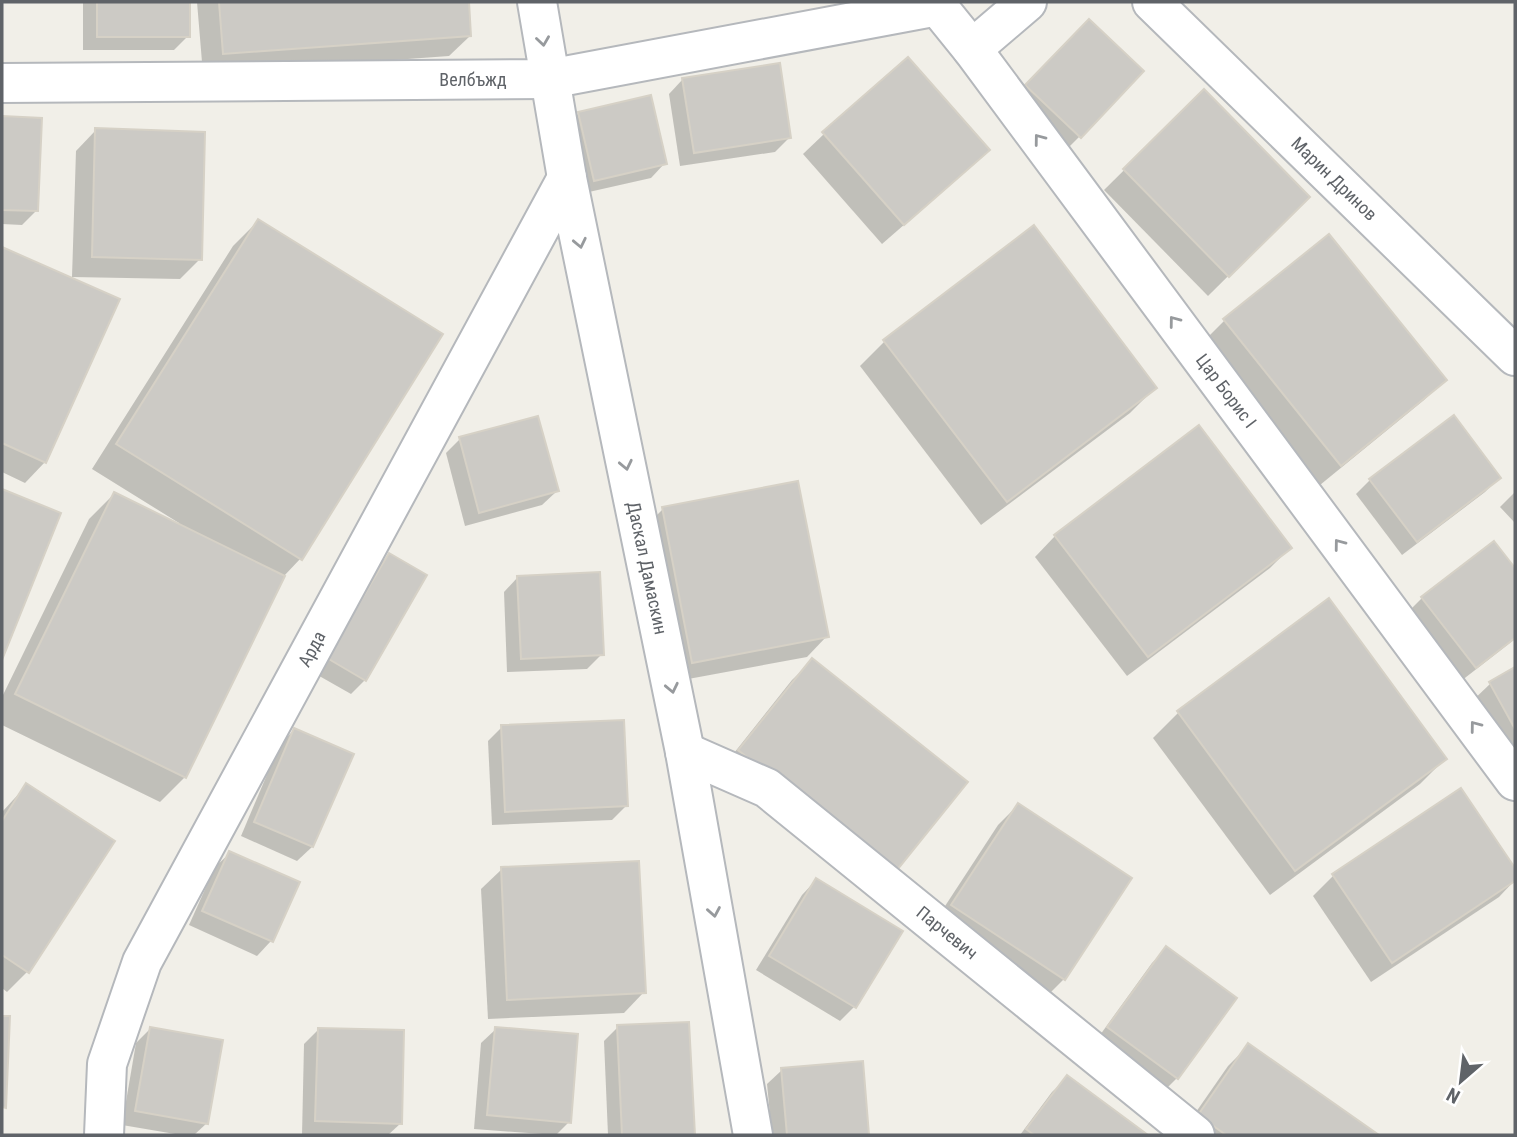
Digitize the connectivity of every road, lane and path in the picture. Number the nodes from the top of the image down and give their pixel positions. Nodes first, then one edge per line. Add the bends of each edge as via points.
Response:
1 (537, 2) edge
2 (1027, 2) edge
3 (1152, 2) edge
4 (936, 4) edge
5 (972, 49) junction
6 (549, 79) junction
7 (2, 83) edge
8 (567, 178) junction
9 (1515, 356) edge
10 (685, 752) junction
11 (1515, 781) edge
12 (104, 1135) edge
13 (753, 1135) edge
14 (1195, 1135) edge

1 -> 6 street, Даскал Дамаскин
2 - 5 street
3 - 9 street, Марин Дринов
4 - 5 street, Цар Борис I
4 - 6 street, Велбъжд
11 -> 5 street, Цар Борис I
6 - 7 street, Велбъжд
6 - 8 street, Даскал Дамаскин
8 -> 10 street, Даскал Дамаскин
8 - 12 street, Арда via 142,961 107,1064
10 -> 13 street, Даскал Дамаскин
10 - 14 street, Парчевич via 767,788

